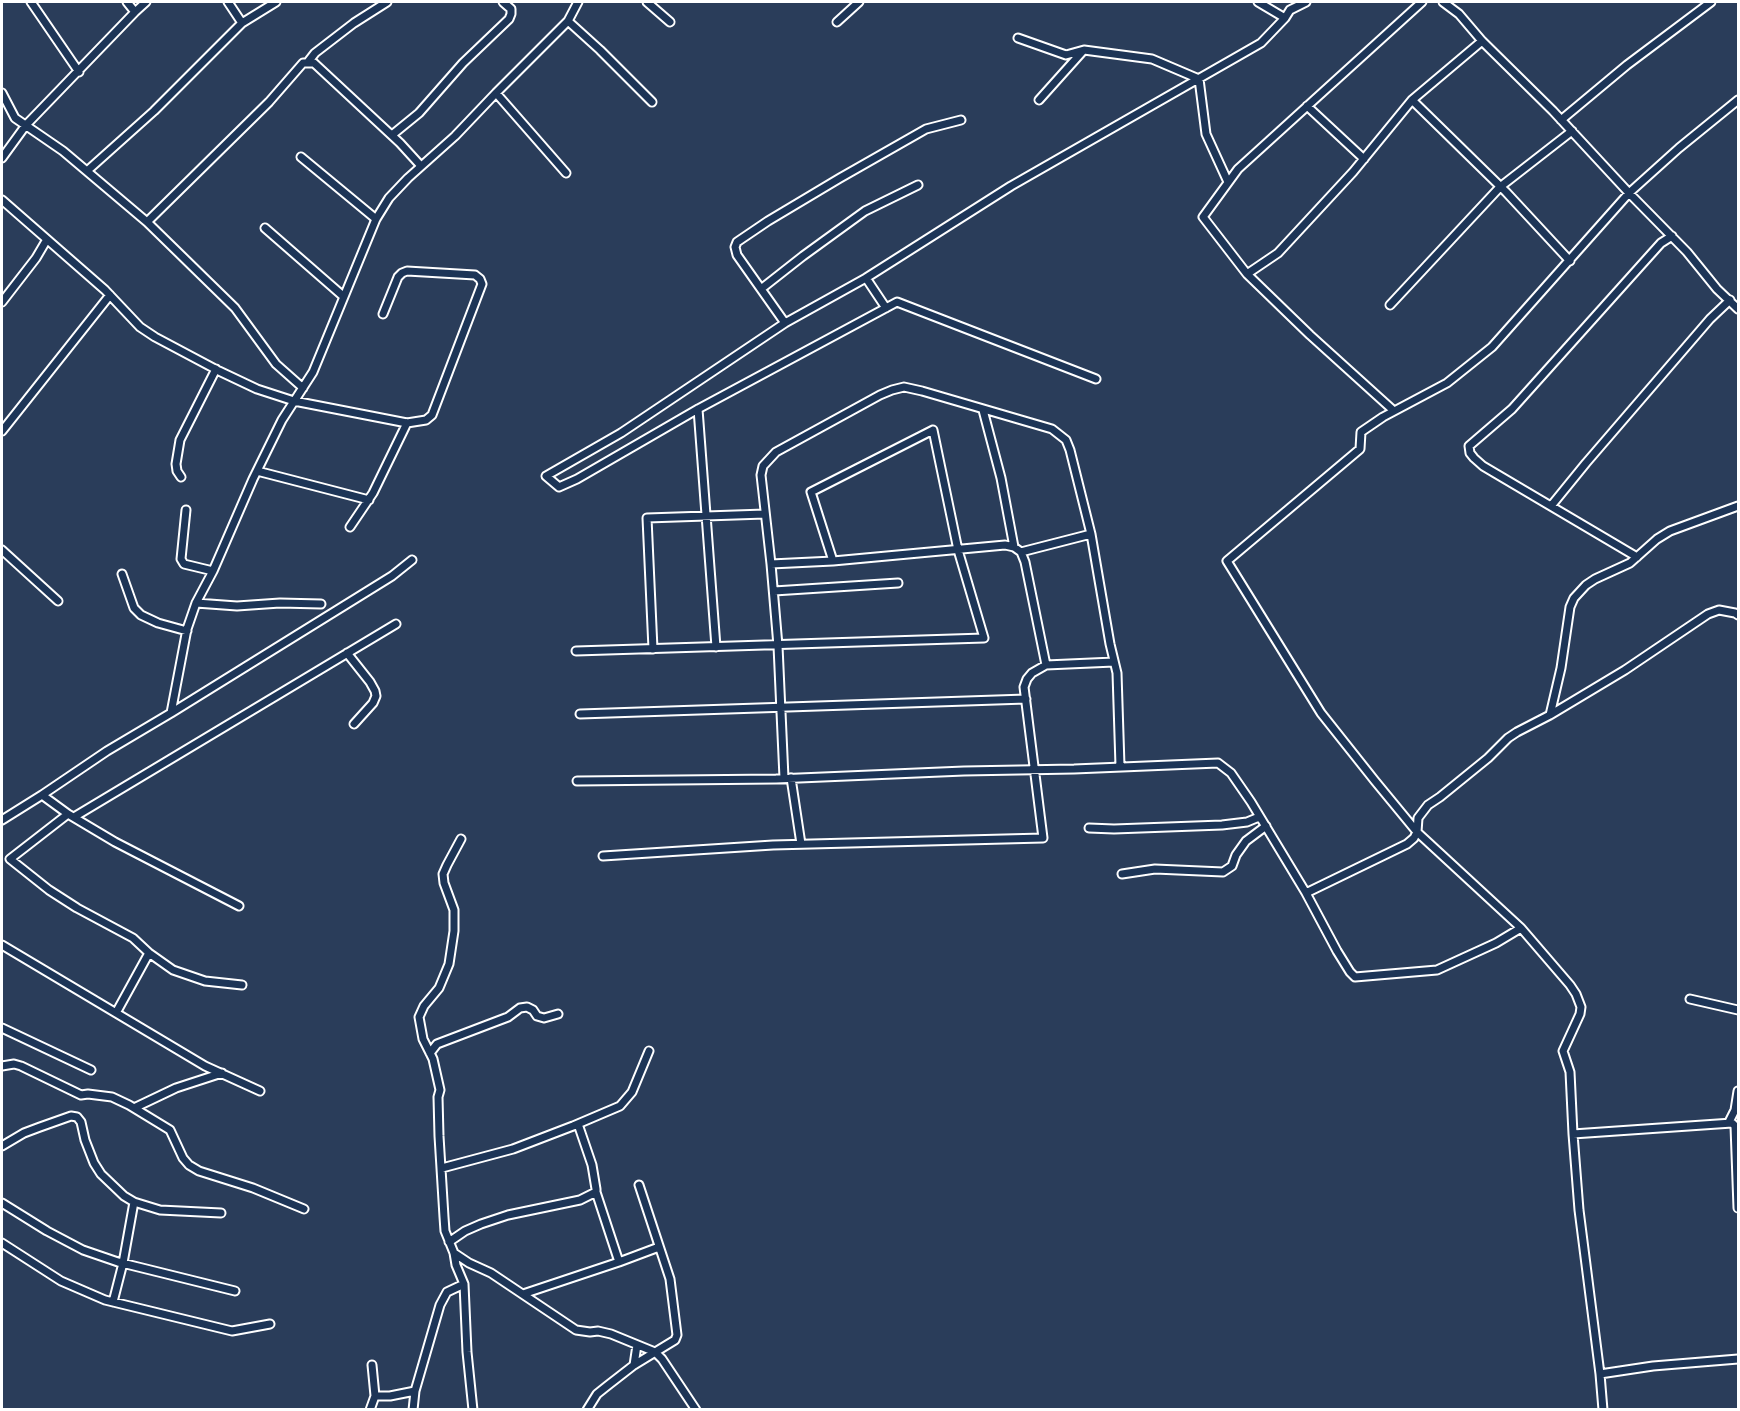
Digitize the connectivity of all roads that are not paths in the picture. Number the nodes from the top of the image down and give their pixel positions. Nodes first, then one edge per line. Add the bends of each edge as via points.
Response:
1 (31, 2) edge
2 (127, 2) edge
3 (146, 2) edge
4 (228, 2) edge
5 (276, 2) edge
6 (387, 2) edge
7 (503, 2) edge
8 (578, 2) edge
9 (647, 2) edge
10 (859, 2) edge
11 (1258, 2) edge
12 (1306, 2) edge
13 (1422, 2) edge
14 (1443, 2) edge
15 (1711, 2) edge
16 (135, 12) junction
17 (1285, 18) junction
18 (568, 21) junction
19 (670, 22) dead end
20 (837, 22) dead end
21 (242, 23) junction
22 (1017, 38) dead end
23 (1482, 41) junction
24 (1084, 50) junction
25 (308, 62) junction
26 (79, 72) junction
27 (1199, 79) junction
28 (2, 93) edge
29 (496, 93) junction
30 (1412, 99) junction
31 (1039, 100) dead end
32 (1738, 100) edge
33 (652, 102) dead end
34 (1307, 106) junction
35 (961, 120) dead end
36 (1561, 120) junction
37 (26, 125) junction
38 (1572, 131) junction
39 (392, 135) junction
40 (301, 157) dead end
41 (2, 158) edge
42 (1364, 159) junction
43 (421, 166) junction
44 (87, 171) junction
45 (566, 173) dead end
46 (1228, 182) junction
47 (918, 185) dead end
48 (1500, 187) junction
49 (1629, 193) junction
50 (2, 200) edge
51 (376, 219) junction
52 (147, 222) junction
53 (265, 228) dead end
54 (1672, 236) junction
55 (46, 241) junction
56 (1570, 261) junction
57 (1247, 274) junction
58 (866, 278) junction
59 (761, 289) junction
60 (110, 295) junction
61 (343, 296) junction
62 (1730, 300) junction
63 (2, 302) edge
64 (1389, 305) dead end
65 (886, 308) junction
66 (1738, 309) edge
67 (383, 314) dead end
68 (785, 323) junction
69 (216, 369) junction
70 (1096, 379) dead end
71 (303, 388) junction
72 (294, 401) junction
73 (698, 408) junction
74 (983, 410) junction
75 (1394, 411) junction
76 (407, 423) junction
77 (2, 430) edge
78 (257, 471) junction
79 (181, 477) dead end
80 (369, 500) junction
81 (1551, 506) junction
82 (1738, 506) edge
83 (186, 510) dead end
84 (765, 514) junction
85 (705, 515) junction
86 (350, 527) dead end
87 (1091, 534) junction
88 (1014, 547) junction
89 (2, 550) edge
90 (958, 550) junction
91 (1021, 552) junction
92 (1637, 557) junction
93 (412, 560) dead end
94 (833, 561) junction
95 (771, 564) junction
96 (213, 571) junction
97 (122, 574) dead end
98 (898, 583) dead end
99 (774, 591) junction
100 (58, 600) dead end
101 (196, 603) junction
102 (321, 604) dead end
103 (1738, 615) edge
104 (396, 624) dead end
105 (186, 631) junction
106 (778, 646) junction
107 (716, 647) junction
108 (653, 649) junction
109 (576, 651) dead end
110 (347, 653) junction
111 (1114, 662) junction
112 (1046, 665) junction
113 (1026, 699) junction
114 (781, 707) junction
115 (171, 713) junction
116 (580, 714) dead end
117 (1550, 716) junction
118 (354, 724) dead end
119 (1120, 766) junction
120 (1034, 769) junction
121 (788, 778) junction
122 (577, 781) dead end
123 (42, 795) junction
124 (71, 815) junction
125 (1259, 817) junction
126 (2, 820) edge
127 (1266, 826) junction
128 (1089, 828) dead end
129 (1417, 832) junction
130 (461, 839) dead end
131 (801, 844) junction
132 (603, 856) dead end
133 (10, 859) junction
134 (2, 865) edge
135 (1122, 874) dead end
136 (1306, 893) junction
137 (239, 906) dead end
138 (1521, 928) junction
139 (2, 945) edge
140 (148, 953) junction
141 (242, 985) dead end
142 (1690, 999) dead end
143 (1738, 1010) edge
144 (116, 1013) junction
145 (558, 1014) dead end
146 (2, 1028) edge
147 (649, 1051) dead end
148 (430, 1053) junction
149 (2, 1066) edge
150 (91, 1070) dead end
151 (222, 1073) junction
152 (1738, 1090) edge
153 (260, 1091) dead end
154 (134, 1108) junction
155 (1729, 1122) junction
156 (578, 1124) junction
157 (1573, 1134) junction
158 (2, 1146) edge
159 (442, 1168) junction
160 (1737, 1168) edge
161 (639, 1185) dead end
162 (596, 1192) junction
163 (134, 1202) junction
164 (2, 1203) edge
165 (1738, 1208) edge
166 (304, 1209) dead end
167 (220, 1213) dead end
168 (449, 1242) junction
169 (2, 1243) edge
170 (659, 1246) junction
171 (454, 1252) junction
172 (619, 1262) junction
173 (123, 1263) junction
174 (464, 1284) junction
175 (235, 1291) dead end
176 (523, 1294) junction
177 (113, 1302) junction
178 (270, 1324) dead end
179 (637, 1345) junction
180 (655, 1352) junction
181 (1738, 1359) edge
182 (372, 1365) dead end
183 (634, 1365) junction
184 (1600, 1374) junction
185 (415, 1391) junction
186 (375, 1396) junction
187 (370, 1410) edge
188 (413, 1410) edge
189 (473, 1410) edge
190 (587, 1410) edge
191 (696, 1410) edge
192 (1603, 1410) edge

1 - 26 street
2 - 16 street
3 - 16 street
4 - 21 street
5 - 21 street
6 - 25 street via 354,23
7 - 39 street via 511,9 509,19 419,113
8 - 18 street
9 - 19 street
10 - 20 street
11 - 17 street
12 - 17 street via 1290,10
13 - 34 street
14 - 23 street
15 - 36 street via 1627,64
16 - 26 street
17 - 27 street via 1262,43
18 - 29 street
18 - 33 street
21 - 44 street
22 - 24 street via 1066,55
23 - 30 street
23 - 36 street
24 - 27 street via 1152,59
24 - 31 street
25 - 39 street via 314,63
25 - 52 street
26 - 37 street
27 - 46 street via 1206,134
27 - 58 street via 1011,186
28 - 37 street via 15,118
29 - 43 street
29 - 45 street
30 - 42 street
30 - 48 street
32 - 49 street
34 - 42 street
34 - 46 street
35 - 59 street via 926,129 737,242 737,255
36 - 38 street
37 - 41 street
37 - 44 street
38 - 48 street
38 - 49 street
39 - 43 street
40 - 51 street
42 - 57 street via 1278,253
43 - 51 street via 389,198
44 - 52 street
46 - 57 street via 1203,217
47 - 59 street via 865,211
48 - 56 street
48 - 64 street
49 - 54 street
49 - 56 street
50 - 55 street
51 - 61 street
52 - 71 street via 235,308 276,364
53 - 61 street
54 - 62 street
54 - 81 street via 1661,243 1512,408 1469,446 1470,453 1483,466
55 - 60 street
55 - 63 street
56 - 75 street via 1492,347 1447,383
57 - 75 street
58 - 65 street
58 - 68 street
59 - 68 street
60 - 69 street via 140,327
60 - 77 street
61 - 71 street
62 - 66 street
62 - 81 street
65 - 70 street via 897,302
65 - 73 street
67 - 76 street via 398,277 407,271 475,275 482,284 432,415
68 - 73 street via 621,433 546,476 559,487 577,479
69 - 72 street
69 - 79 street via 180,440 176,464
71 - 72 street
72 - 76 street
72 - 78 street
73 - 85 street
74 - 84 street via 912,388 880,395 767,459 761,474
74 - 87 street via 1052,429 1066,440
74 - 88 street
75 - 129 street via 1361,432 1360,449 1227,561 1321,712
76 - 80 street
78 - 80 street
78 - 96 street
80 - 86 street
81 - 92 street
82 - 92 street via 1670,531
83 - 96 street via 182,560 184,564
84 - 85 street
84 - 95 street
85 - 107 street
85 - 108 street via 647,518
87 - 91 street
87 - 111 street
88 - 90 street
88 - 91 street
89 - 100 street
90 - 94 street
90 - 94 street via 933,430 811,492
90 - 106 street via 984,638
91 - 112 street
92 - 117 street via 1595,579 1574,598
93 - 115 street
94 - 95 street
95 - 99 street
96 - 101 street
97 - 105 street via 134,608 141,615
98 - 99 street
99 - 106 street
101 - 102 street
101 - 105 street
103 - 117 street via 1719,610 1708,614
104 - 110 street
105 - 115 street
106 - 107 street
106 - 114 street
107 - 108 street
108 - 109 street
110 - 118 street via 376,696
110 - 124 street
111 - 112 street
111 - 119 street
112 - 113 street via 1026,679
113 - 114 street
113 - 120 street
114 - 116 street
114 - 121 street
115 - 123 street
117 - 129 street via 1516,732 1428,805 1418,818
119 - 120 street
119 - 125 street via 1218,763 1231,773
120 - 121 street
120 - 131 street via 1043,838
121 - 122 street
121 - 131 street
123 - 124 street
123 - 126 street
124 - 133 street
124 - 137 street
125 - 127 street
125 - 128 street via 1222,825
127 - 135 street via 1246,841 1232,866 1223,872 1155,869
127 - 136 street
129 - 136 street via 1407,844
129 - 138 street
130 - 148 street via 443,874 454,910 449,964 439,988 419,1017
131 - 132 street
133 - 134 street
133 - 140 street via 77,908 133,938
136 - 138 street via 1355,977 1431,972 1487,948
138 - 157 street via 1580,1001 1580,1014 1563,1051 1570,1072
139 - 144 street
140 - 141 street via 173,970 205,981
140 - 144 street
142 - 143 street
144 - 151 street
145 - 148 street via 544,1018 527,1007 520,1008 508,1017 437,1044
146 - 150 street
147 - 156 street via 626,1100
148 - 159 street via 440,1090
149 - 154 street via 21,1066 81,1095 112,1097
151 - 153 street
151 - 154 street via 176,1088
152 - 155 street
154 - 166 street via 170,1130 183,1158 199,1171
155 - 157 street
155 - 160 street via 1735,1126
156 - 159 street via 513,1149
156 - 162 street via 592,1165
157 - 184 street
158 - 163 street via 24,1133 77,1117 101,1174
159 - 168 street via 445,1232
160 - 165 street
161 - 170 street
162 - 168 street via 580,1200 481,1224
162 - 172 street
163 - 167 street via 160,1210
163 - 173 street
164 - 173 street via 68,1242
168 - 171 street
169 - 177 street via 61,1281
170 - 172 street
170 - 180 street via 670,1279 677,1335
171 - 174 street
171 - 176 street
172 - 176 street
173 - 175 street
173 - 177 street
174 - 185 street via 447,1292 440,1305
174 - 189 street
176 - 179 street via 576,1330 611,1334
177 - 178 street via 232,1331
179 - 180 street
179 - 183 street
180 - 183 street
180 - 191 street
181 - 184 street
182 - 186 street
183 - 190 street via 602,1390
184 - 192 street
185 - 186 street
185 - 188 street
186 - 187 street

